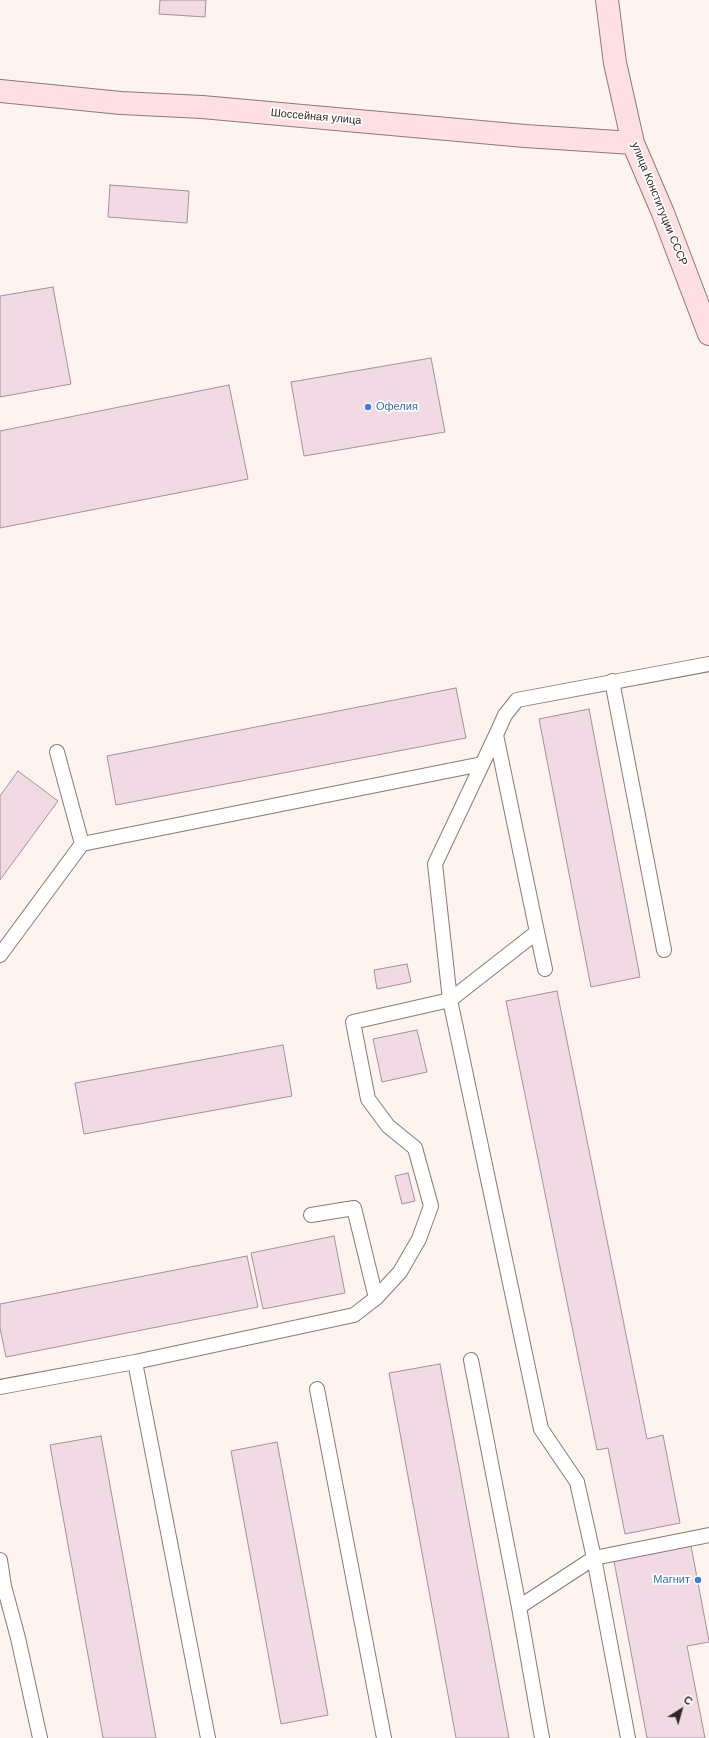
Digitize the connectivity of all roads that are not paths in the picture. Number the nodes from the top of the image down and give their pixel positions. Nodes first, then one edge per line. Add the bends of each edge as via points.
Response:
1 (607, 0) edge
2 (0, 91) edge
3 (633, 143) junction
4 (709, 334) edge
5 (709, 664) edge
6 (612, 681) junction
7 (496, 735) junction
8 (57, 752) dead end
9 (482, 764) junction
10 (82, 844) junction
11 (537, 932) junction
12 (664, 950) dead end
13 (0, 955) edge
14 (545, 968) dead end
15 (450, 1000) junction
16 (311, 1215) dead end
17 (376, 1298) junction
18 (471, 1360) dead end
19 (135, 1362) junction
20 (0, 1387) edge
21 (317, 1389) dead end
22 (709, 1535) edge
23 (594, 1558) junction
24 (0, 1560) edge
25 (519, 1607) junction
26 (40, 1738) edge
27 (208, 1738) edge
28 (384, 1738) edge
29 (542, 1738) edge
30 (628, 1738) edge

1 - 3 main road, улица Конституции СССР via 615,63
2 - 3 main road, Шоссейная улица via 121,103 202,107
3 - 4 main road, улица Конституции СССР
5 - 6 lane
6 - 7 lane via 516,700 505,715
6 - 12 lane
7 - 9 lane
7 - 11 lane
8 - 10 lane
9 - 10 lane
9 - 15 lane via 435,864
10 - 13 lane
11 - 14 lane
11 - 15 lane
15 - 17 lane via 353,1022 368,1099 388,1126 415,1148 431,1206 419,1239 400,1272
15 - 23 lane via 541,1429 577,1482
16 - 17 lane via 354,1208
17 - 19 lane via 354,1315
18 - 25 lane
19 - 20 lane
19 - 27 lane
21 - 28 lane
22 - 23 lane
23 - 25 lane
23 - 30 lane
24 - 26 lane
25 - 29 lane

